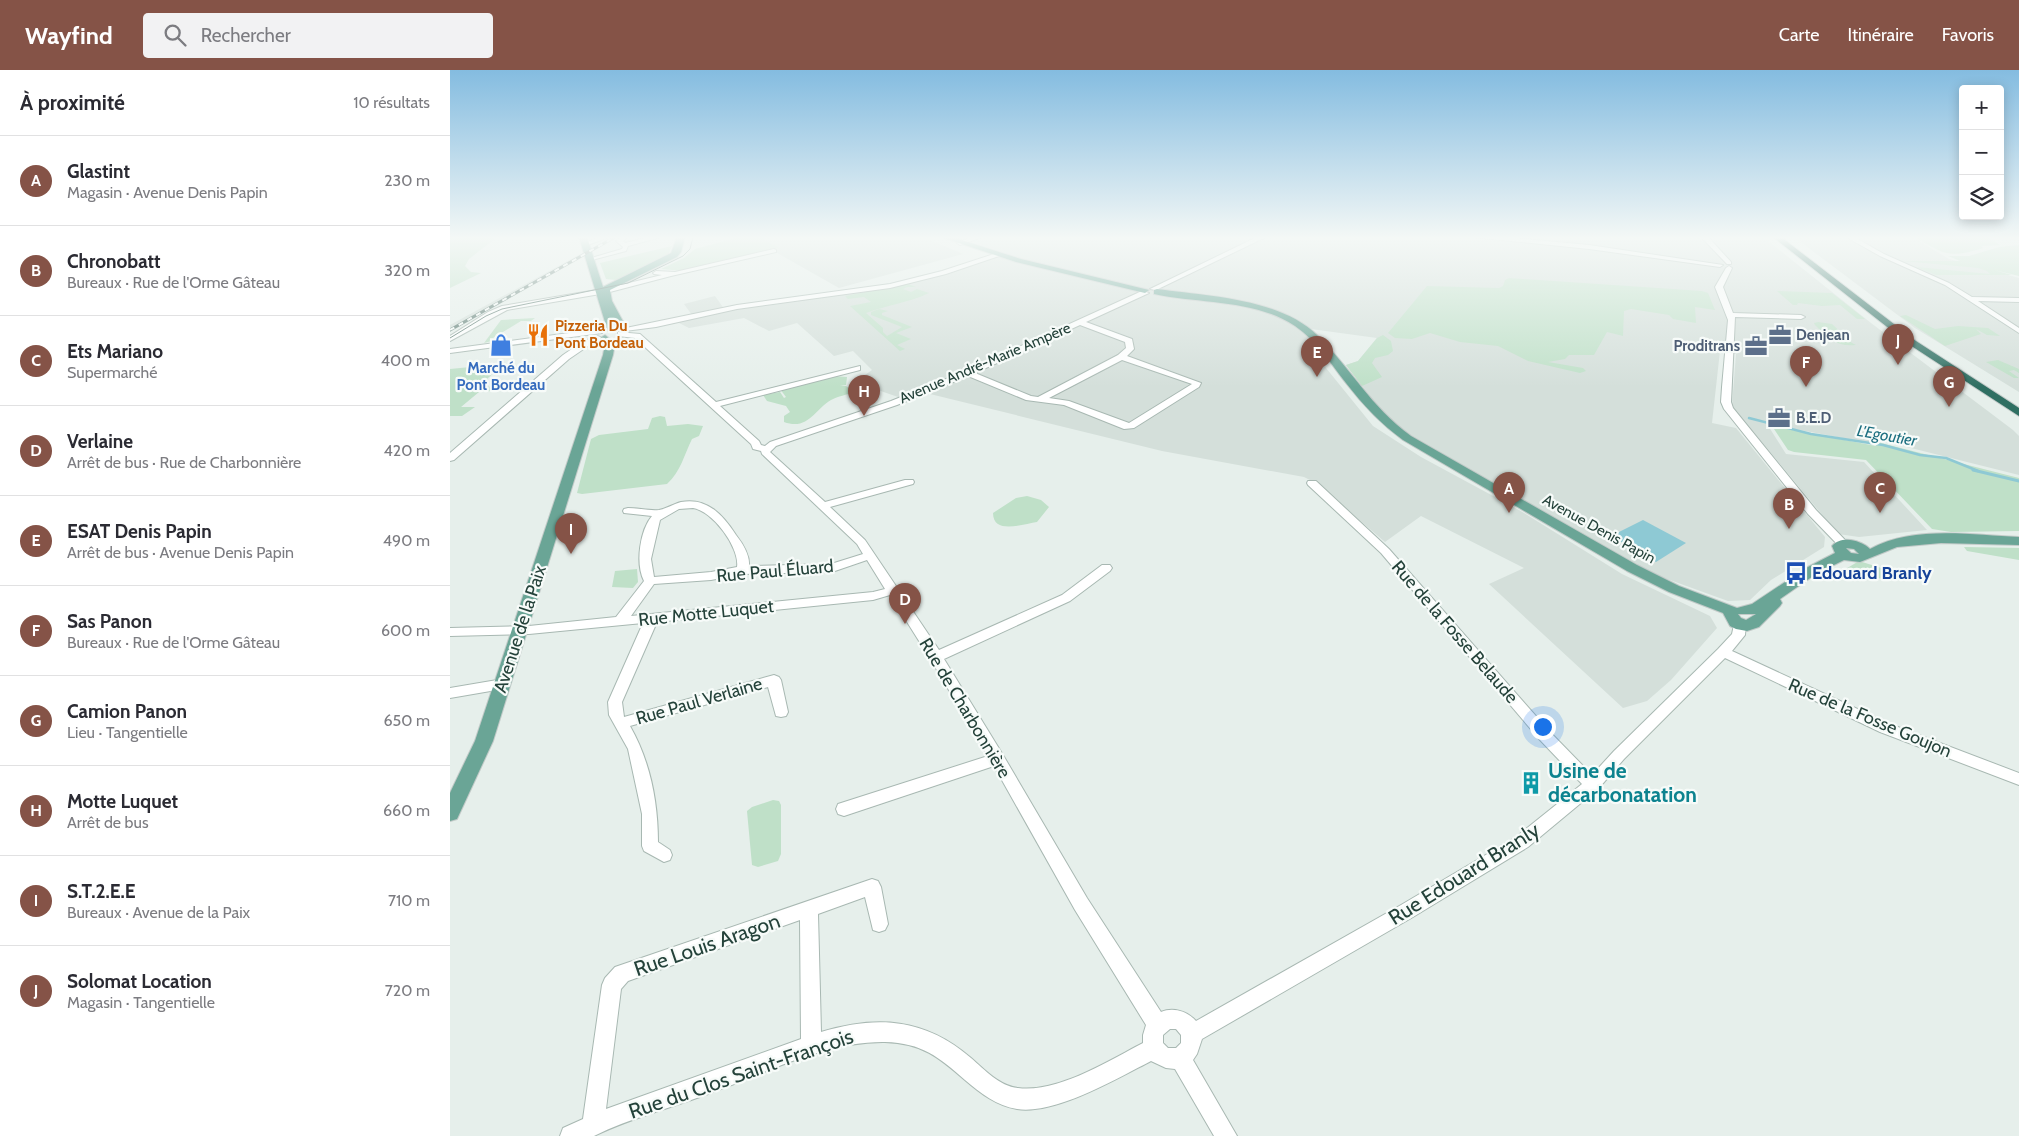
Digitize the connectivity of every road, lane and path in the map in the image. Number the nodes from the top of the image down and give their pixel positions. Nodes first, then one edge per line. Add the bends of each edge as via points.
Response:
1 (608, 287) edge
2 (615, 287) edge
3 (885, 287) edge
4 (1125, 287) edge
5 (1163, 287) edge
6 (1719, 287) edge
7 (1840, 287) edge
8 (1847, 287) edge
9 (1952, 287) edge
10 (604, 289) junction
11 (1156, 290) junction
12 (1145, 291) junction
13 (2019, 298) edge
14 (1972, 299) junction
15 (1730, 315) junction
16 (1801, 317) dead end
17 (1081, 323) junction
18 (2019, 331) edge
19 (622, 332) junction
20 (600, 334) junction
21 (450, 339) edge
22 (450, 351) edge
23 (608, 355) junction
24 (1122, 357) junction
25 (857, 368) dead end
26 (969, 373) junction
27 (1979, 388) junction
28 (1038, 400) junction
29 (714, 404) junction
30 (2019, 405) edge
31 (2019, 413) edge
32 (2019, 418) edge
33 (767, 449) junction
34 (450, 458) edge
35 (909, 482) dead end
36 (1312, 484) dead end
37 (823, 506) junction
38 (628, 511) dead end
39 (660, 513) junction
40 (2019, 536) edge
41 (2019, 541) edge
42 (1846, 547) junction
43 (869, 556) junction
44 (1106, 568) dead end
45 (742, 570) junction
46 (650, 582) junction
47 (1787, 588) junction
48 (892, 591) junction
49 (1738, 615) junction
50 (652, 618) junction
51 (620, 621) junction
52 (519, 630) junction
53 (450, 632) edge
54 (1723, 652) junction
55 (936, 657) junction
56 (503, 684) junction
57 (450, 693) edge
58 (781, 712) dead end
59 (622, 723) junction
60 (998, 759) junction
61 (2019, 779) edge
62 (1593, 784) junction
63 (844, 809) dead end
64 (450, 813) edge
65 (664, 855) dead end
66 (809, 910) junction
67 (879, 924) dead end
68 (1158, 1026) junction
69 (1192, 1034) junction
70 (811, 1046) junction
71 (1154, 1048) junction
72 (1180, 1058) junction
73 (593, 1124) junction
74 (571, 1136) edge
75 (1226, 1136) edge

1 - 10 main road
2 - 10 street
3 - 19 street via 737,307
4 - 12 main road
5 - 11 street
6 - 15 street
7 - 27 highway
8 - 30 highway via 1950,362
9 - 14 street
10 - 19 main road via 608,312 614,315
10 - 20 main road via 610,322
10 - 21 street via 505,308
11 - 12 main road, Avenue Denis Papin
11 - 49 main road, Avenue Denis Papin via 1252,307 1294,322 1312,335 1386,423 1407,438 1632,568
12 - 17 street, Avenue André-Marie Ampère
13 - 14 street
14 - 18 street
15 - 16 street
15 - 42 street via 1726,396 1729,408 1812,512
17 - 24 street via 1129,341 1130,349
17 - 26 street, Avenue André-Marie Ampère
19 - 20 main road
19 - 23 main road, Avenue de la Paix
19 - 29 street, Rue de Charbonnière via 637,336
20 - 22 street
20 - 23 main road, Avenue de la Paix via 610,343
20 - 34 street via 572,351
23 - 52 main road, Avenue de la Paix
24 - 28 street
24 - 28 street via 1197,383 1196,386 1131,426 1066,404
25 - 29 street
26 - 28 street
26 - 33 street, Avenue André-Marie Ampère via 773,444
27 - 31 highway
27 - 32 highway
29 - 33 street, Rue de Charbonnière via 756,442 756,447
33 - 37 street, Rue de Charbonnière via 765,452
35 - 37 street
36 - 62 street, Rue de la Fosse Belaude via 1385,551 1546,736
37 - 43 street, Rue de Charbonnière via 860,542
38 - 39 street
39 - 45 street via 685,505 703,507 721,522 737,544 744,560
39 - 46 street via 655,519 644,564
40 - 42 main road via 1934,536
41 - 42 main road via 1902,542 1887,545 1861,559
42 - 47 main road
43 - 45 street, Rue Paul Éluard via 832,568
43 - 48 street, Rue de Charbonnière
44 - 55 street via 1066,598
45 - 46 street, Rue Paul Éluard
46 - 51 street
47 - 49 main road via 1756,609
47 - 49 main road via 1751,625
48 - 50 street, Rue Motte Luquet via 874,596
48 - 55 street, Rue de Charbonnière
49 - 54 street, Rue Edouard Branly via 1738,635
50 - 51 street, Rue Motte Luquet
50 - 59 street via 615,702 616,715
51 - 52 street, Rue Motte Luquet
52 - 53 street, Rue Motte Luquet
52 - 56 main road, Avenue de la Paix
54 - 61 street, Rue de la Fosse Goujon via 1885,728
54 - 62 street, Rue Edouard Branly
55 - 60 street, Rue de Charbonnière
56 - 57 street
56 - 64 main road, Avenue de la Paix via 484,741
58 - 59 street, Rue Paul Verlaine via 774,680
59 - 65 street via 635,749 642,776 650,814 650,846
60 - 63 street
60 - 68 street, Rue de Charbonnière via 1081,904
62 - 69 street, Rue Edouard Branly via 1522,842
66 - 67 street via 872,887
66 - 70 street, Rue Louis Aragon
66 - 73 street, Rue Louis Aragon via 616,978 612,985
68 - 69 street via 1169,1020 1180,1020
68 - 71 street via 1153,1037
69 - 72 street via 1190,1048
70 - 71 street, Rue du Clos Saint-François via 859,1033 908,1034 943,1047 988,1086 1021,1099 1062,1092
70 - 73 street, Rue du Clos Saint-François
71 - 72 street via 1168,1060
72 - 75 street
73 - 74 street, Rue du Clos Saint-François

